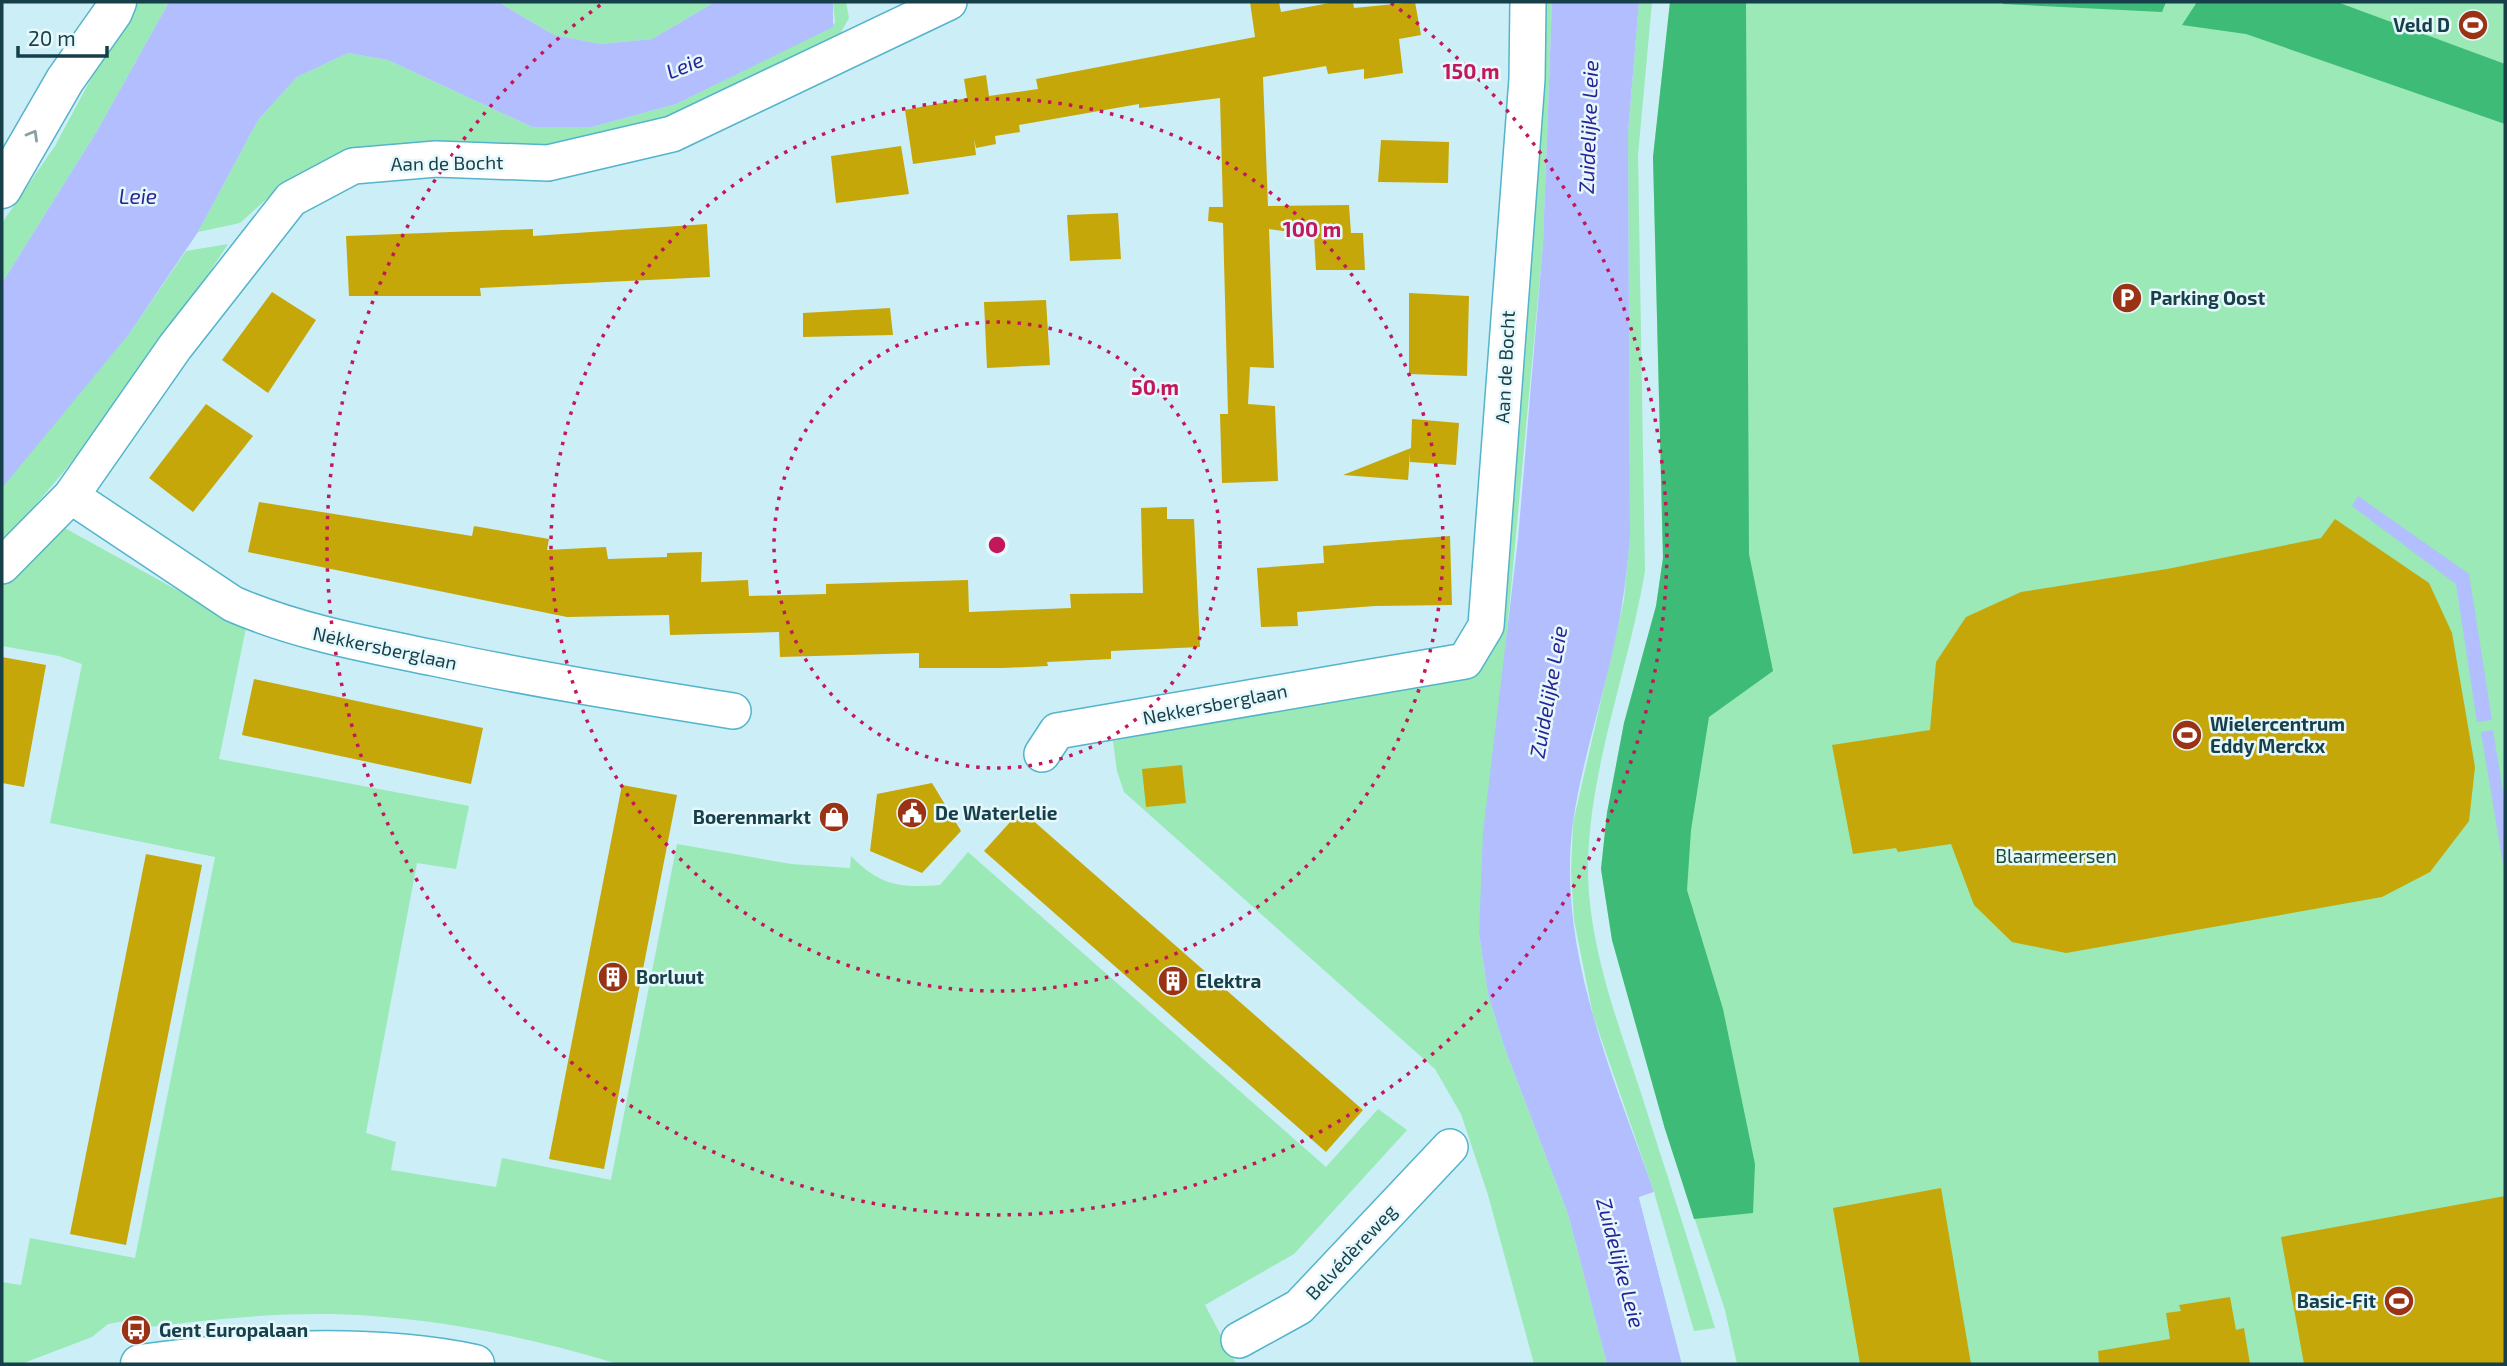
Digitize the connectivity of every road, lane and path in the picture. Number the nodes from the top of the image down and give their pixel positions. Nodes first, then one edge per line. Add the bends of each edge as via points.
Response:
1 (117, 2) edge
2 (949, 2) edge
3 (1528, 2) edge
4 (2, 189) edge
5 (71, 496) junction
6 (2, 566) edge
7 (1400, 672) joint
8 (733, 711) dead end
9 (1042, 754) dead end
10 (1450, 1147) dead end
11 (1239, 1340) dead end
12 (140, 1364) edge
13 (475, 1364) edge

4 -> 1 street
2 - 5 street, Aan de Bocht via 672,134 548,163 436,159 354,166 312,187 291,199 184,336
3 - 7 street, Aan de Bocht via 1527,79 1486,626 1465,661
5 - 6 street, Aan de Bocht
5 - 8 street, Nekkersberglaan via 233,604 273,620 321,635 571,687
7 - 9 street, Nekkersberglaan via 1057,731
10 - 11 street, Belvédèreweg via 1299,1307
12 - 13 street via 330,1352

